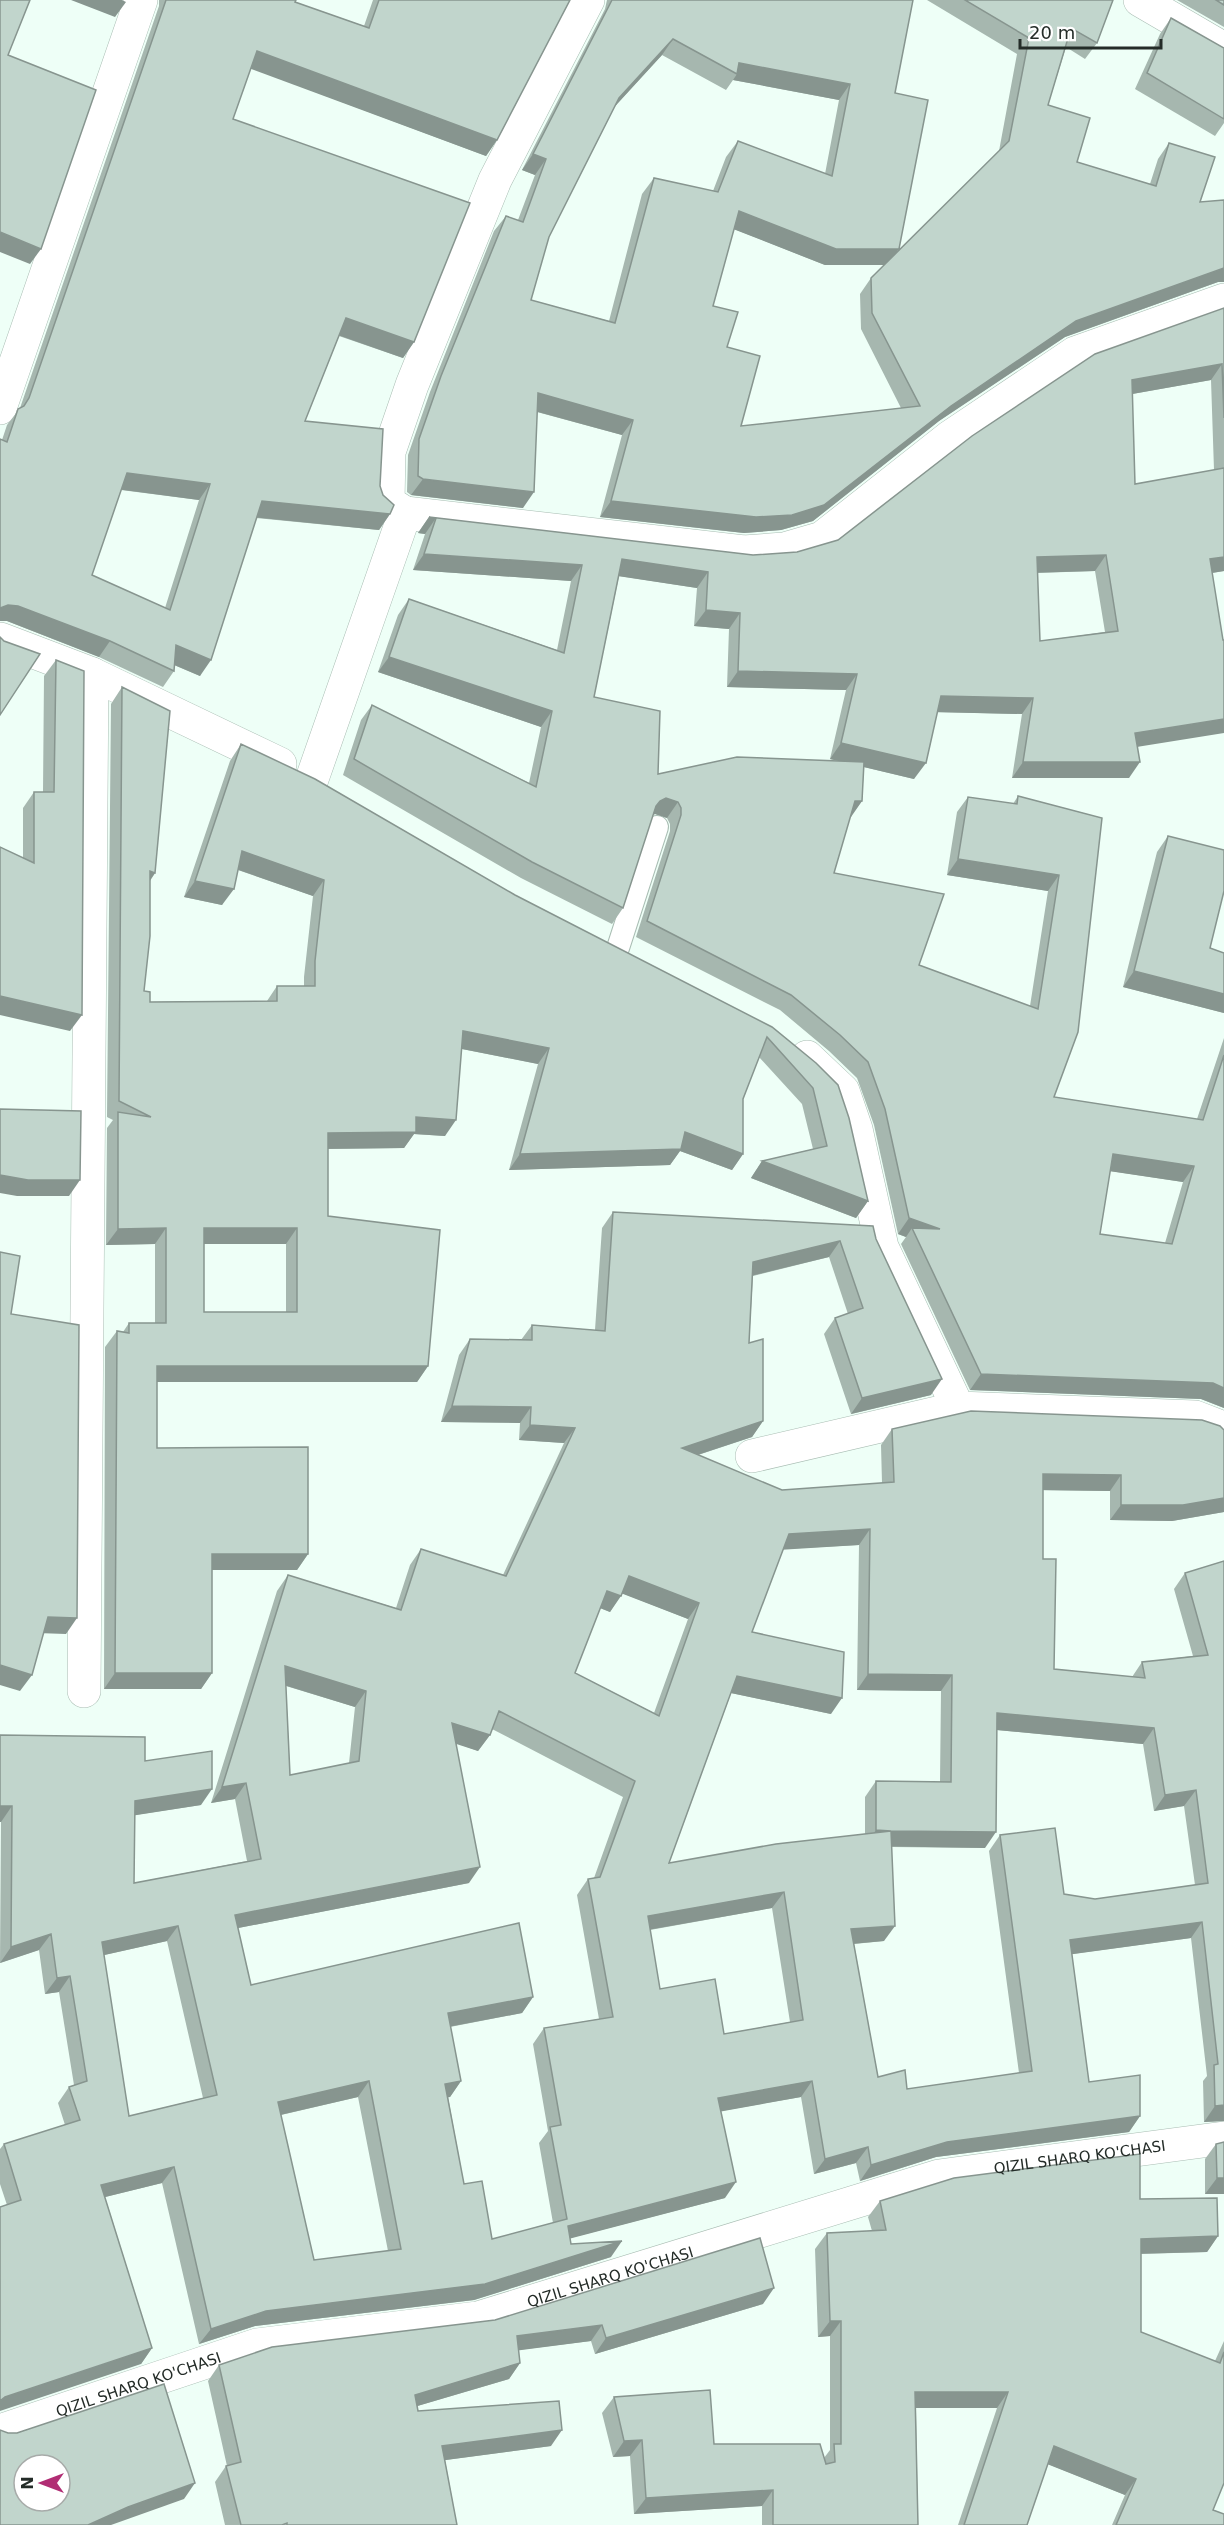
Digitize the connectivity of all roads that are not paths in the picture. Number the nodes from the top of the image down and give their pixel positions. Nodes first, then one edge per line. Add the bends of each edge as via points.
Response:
1 (141, 0) edge
2 (588, 0) edge
3 (1140, 0) edge
4 (1224, 49) edge
5 (1224, 300) edge
6 (0, 408) edge
7 (405, 513) junction
8 (0, 639) edge
9 (92, 674) junction
10 (312, 779) junction
11 (342, 796) edge
12 (657, 827) edge
13 (586, 932) edge
14 (618, 948) junction
15 (648, 963) edge
16 (786, 1039) edge
17 (958, 1408) junction
18 (1224, 1432) edge
19 (752, 1456) dead end
20 (84, 1691) dead end
21 (1224, 2138) edge
22 (0, 2431) edge

1 - 6 street
2 - 7 street via 495,180 412,385 389,452 388,502
3 - 4 street
5 - 7 street via 1075,353 950,436 822,538 784,549 744,552
7 - 10 street
8 - 9 street
9 - 10 street
9 - 20 street
10 - 11 street
12 - 14 lane
13 - 14 street
14 - 15 street
16 - 17 street via 843,1091 856,1129 882,1247
17 - 18 street via 1195,1417 1221,1427
17 - 19 street
21 - 22 street, QIZIL SHARQ KO'CHASI via 939,2176 478,2318 257,2345

